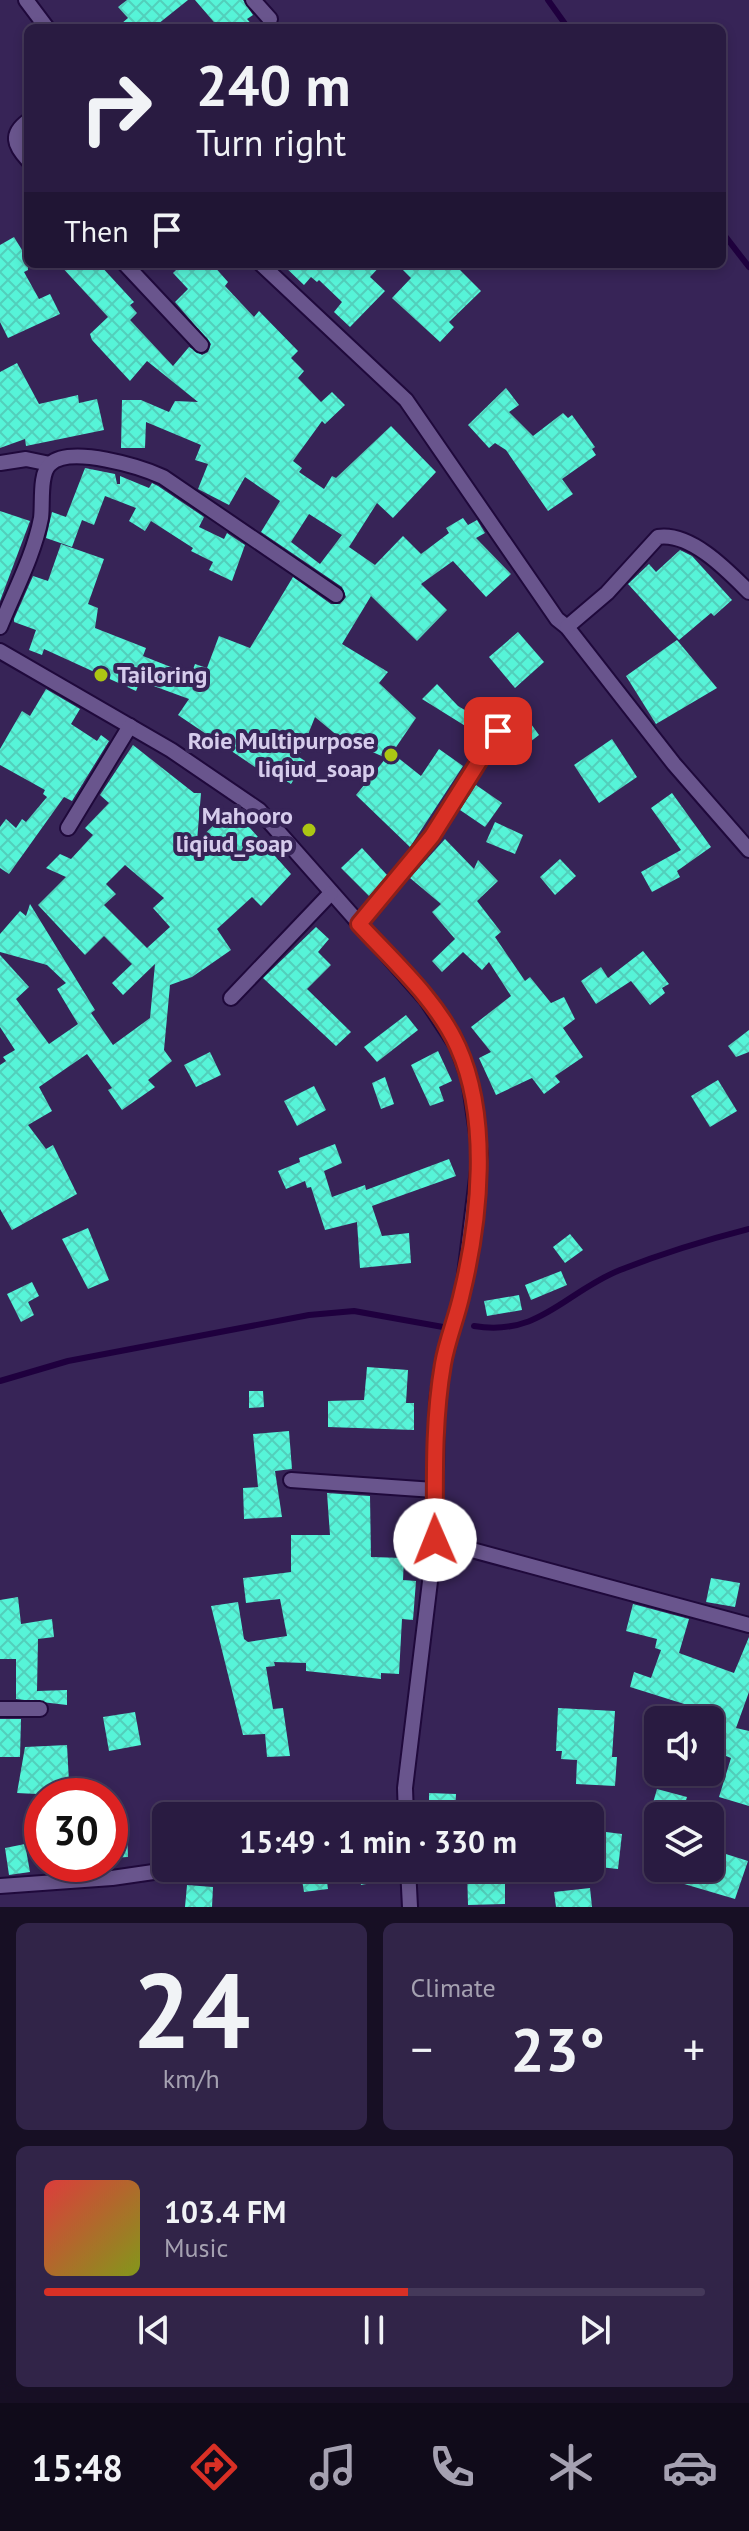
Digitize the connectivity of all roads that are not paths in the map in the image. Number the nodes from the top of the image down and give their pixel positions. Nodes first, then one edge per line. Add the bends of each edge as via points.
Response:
1 (26, 0) edge
2 (253, 0) edge
3 (270, 19) dead end
4 (44, 24) edge
5 (24, 126) edge
6 (24, 156) edge
7 (129, 268) edge
8 (265, 268) edge
9 (201, 345) dead end
10 (0, 463) edge
11 (50, 464) junction
12 (749, 592) edge
13 (336, 595) dead end
14 (0, 627) edge
15 (567, 627) junction
16 (0, 651) edge
17 (130, 726) junction
18 (498, 731) dead end
19 (68, 828) dead end
20 (749, 850) edge
21 (331, 893) junction
22 (359, 924) junction
23 (231, 998) dead end
24 (291, 1480) dead end
25 (434, 1490) junction
26 (435, 1540) junction
27 (749, 1625) edge
28 (0, 1709) edge
29 (40, 1709) dead end
30 (406, 1802) edge
31 (152, 1872) edge
32 (409, 1882) edge
33 (0, 1886) edge
34 (410, 1907) edge

1 - 4 street
2 - 3 street
5 - 6 street via 14,137
7 - 9 street
8 - 15 street via 406,400 533,586
10 - 11 street via 26,459
11 - 13 street via 74,458 139,466 188,493
11 - 14 street via 38,530
12 - 15 street via 698,549 658,537
15 - 20 street
16 - 17 street
17 - 19 street
17 - 21 street via 259,810
18 - 22 street via 432,836
21 - 22 street
21 - 23 street
22 - 25 street via 426,999 457,1046 477,1126 475,1209 463,1291 437,1401
24 - 25 street
25 - 26 street
26 - 27 street
26 - 30 street
28 - 29 street
31 - 33 street
32 - 34 street

